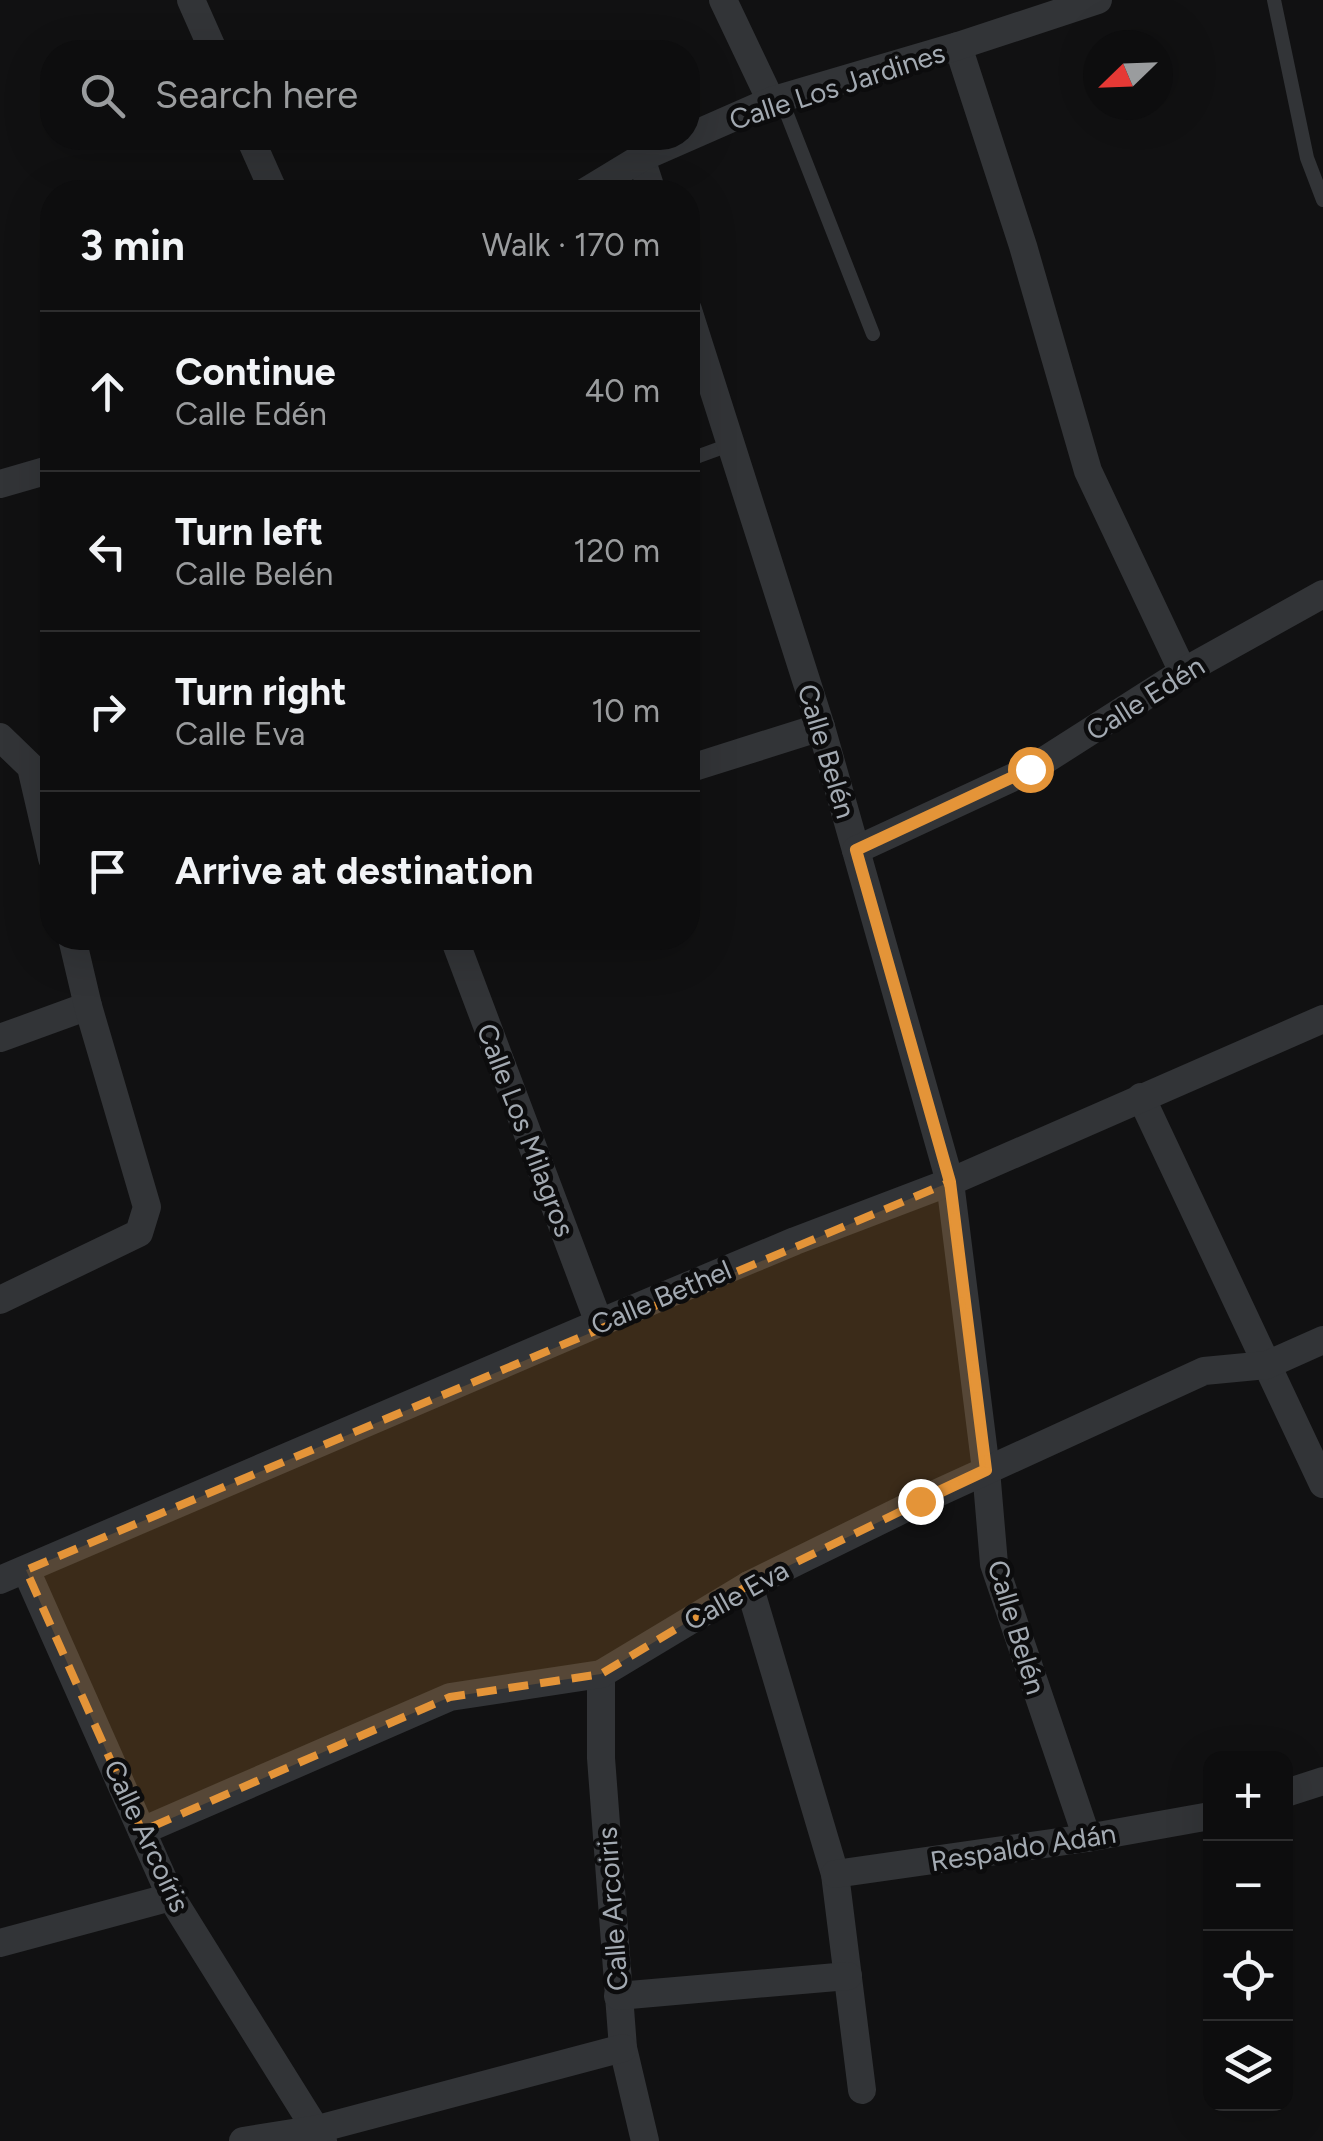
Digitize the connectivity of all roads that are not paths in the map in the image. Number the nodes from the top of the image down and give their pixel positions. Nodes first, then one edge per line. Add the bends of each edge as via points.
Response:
1 (191, 0) edge
2 (723, 0) edge
3 (1098, 0) edge
4 (1274, 0) edge
5 (209, 40) edge
6 (958, 46) junction
7 (776, 100) junction
8 (700, 133) edge
9 (255, 150) edge
10 (660, 150) edge
11 (641, 158) junction
12 (269, 180) edge
13 (605, 180) edge
14 (648, 180) edge
15 (1323, 200) edge
16 (872, 334) dead end
17 (700, 350) edge
18 (729, 445) junction
19 (700, 456) edge
20 (40, 472) edge
21 (0, 484) edge
22 (1323, 594) edge
23 (1183, 672) junction
24 (821, 727) junction
25 (0, 736) edge
26 (700, 765) edge
27 (40, 808) edge
28 (856, 850) junction
29 (75, 950) edge
30 (459, 950) edge
31 (88, 1006) junction
32 (1323, 1019) edge
33 (0, 1038) edge
34 (1141, 1097) junction
35 (950, 1182) junction
36 (0, 1300) edge
37 (599, 1323) junction
38 (1323, 1340) edge
39 (1267, 1364) junction
40 (986, 1470) junction
41 (1323, 1484) edge
42 (13, 1575) edge
43 (749, 1584) junction
44 (601, 1674) junction
45 (1323, 1781) edge
46 (1293, 1791) edge
47 (1203, 1817) edge
48 (142, 1831) junction
49 (1087, 1838) junction
50 (835, 1874) junction
51 (171, 1897) junction
52 (0, 1943) edge
53 (848, 1976) junction
54 (618, 1996) junction
55 (623, 2048) junction
56 (862, 2090) dead end
57 (320, 2135) edge
58 (242, 2141) edge
59 (645, 2141) edge

1 - 5 street
2 - 7 street
3 - 6 street, Calle Los Jardines
4 - 15 lane via 1307,158
6 - 7 street, Calle Los Jardines
6 - 23 street via 1088,471
7 - 8 street, Calle Los Jardines
7 - 16 lane
9 - 12 street
10 - 11 street, Calle Los Jardines
11 - 13 street, Calle Los Jardines
11 - 14 street
17 - 18 street, Calle Belén
18 - 19 lane
18 - 24 street, Calle Belén
20 - 21 street
22 - 23 street, Calle Edén
23 - 28 street, Calle Edén via 1030,769
24 - 26 street
24 - 28 street, Calle Belén
25 - 27 street via 30,767
28 - 35 street, Calle Belén
29 - 31 street
30 - 37 street, Calle Los Milagros
31 - 33 street
31 - 36 street via 147,1207 144,1223 139,1233
32 - 34 street, Calle Bethel
34 - 35 street, Calle Bethel
34 - 39 street
35 - 37 street, Calle Bethel
35 - 40 street, Calle Belén
37 - 42 street, Calle Bethel
38 - 39 street, Calle Eva
39 - 40 street, Calle Eva via 1204,1371
39 - 41 street
40 - 43 street, Calle Eva
40 - 49 street, Calle Belén via 994,1564
42 - 48 street, Calle Arcoíris
43 - 44 street, Calle Eva
43 - 50 street
44 - 48 street, Calle Eva via 450,1697
44 - 54 street, Calle Arcoiris
45 - 46 street
47 - 49 street, Respaldo Adán
48 - 51 street, Calle Arcoíris
49 - 50 street, Respaldo Adán
50 - 53 street
51 - 52 street
51 - 57 street, Calle Arcoíris
53 - 54 street
53 - 56 street
54 - 55 street, Calle Arcoiris
55 - 57 street
55 - 59 street, Calle Arcoiris
57 - 58 street

